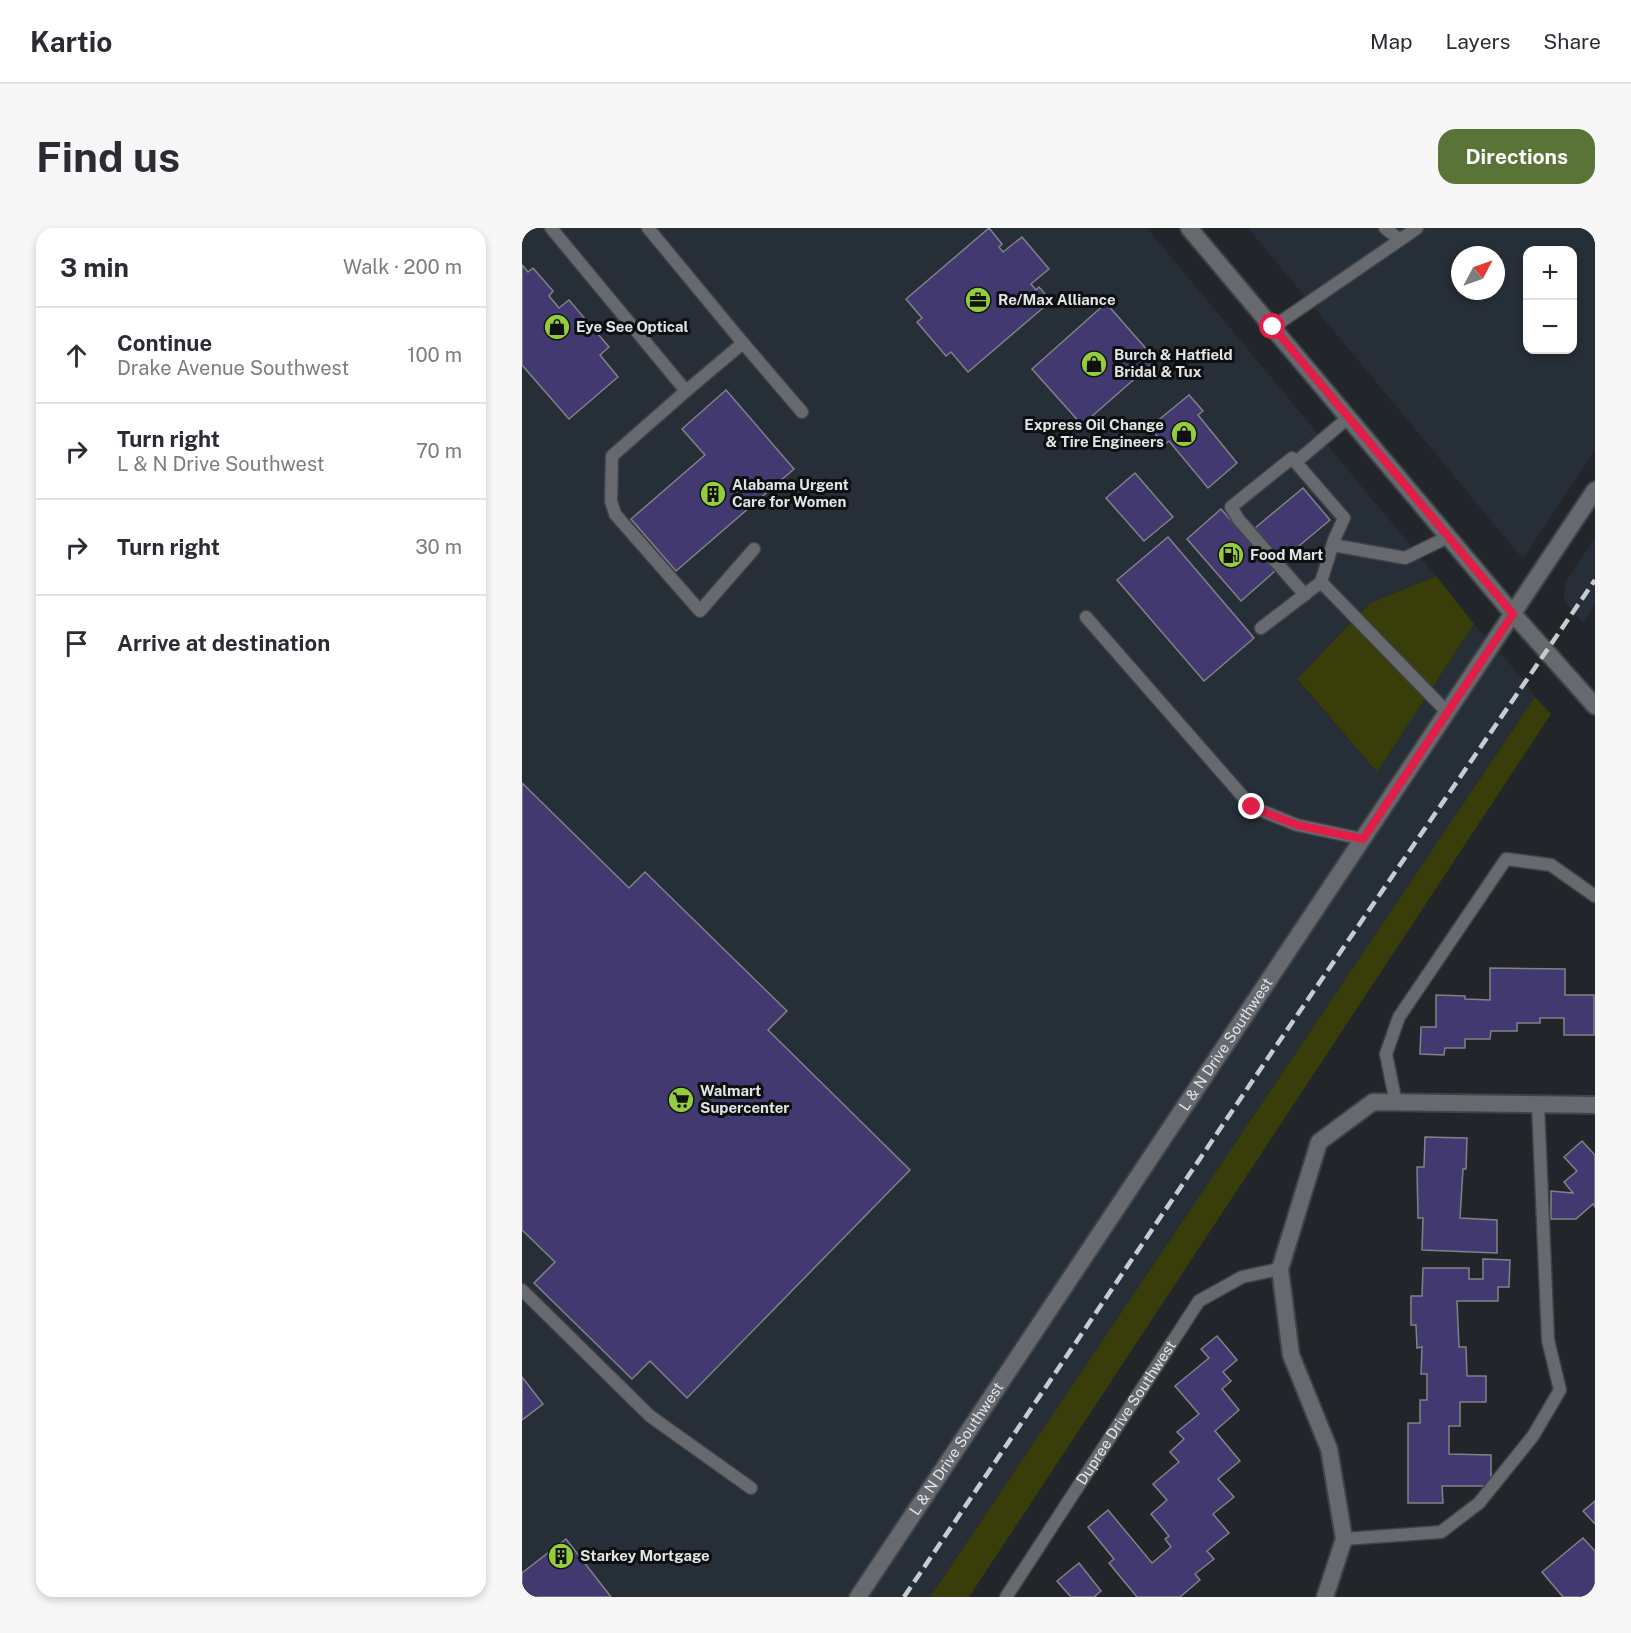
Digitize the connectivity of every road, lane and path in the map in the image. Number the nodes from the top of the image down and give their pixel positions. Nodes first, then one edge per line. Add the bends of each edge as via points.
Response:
1 (551, 228) edge
2 (648, 228) edge
3 (1189, 228) edge
4 (1385, 228) edge
5 (1417, 228) edge
6 (1400, 240) junction
7 (1273, 327) junction
8 (743, 343) junction
9 (686, 391) junction
10 (802, 412) dead end
11 (1348, 417) junction
12 (1296, 462) junction
13 (1595, 490) edge
14 (1448, 537) junction
15 (1333, 545) junction
16 (754, 549) dead end
17 (1321, 582) junction
18 (1305, 595) junction
19 (1513, 614) junction
20 (1086, 617) dead end
21 (1261, 628) dead end
22 (1595, 706) edge
23 (1448, 712) junction
24 (1363, 839) junction
25 (1595, 896) edge
26 (1396, 1102) junction
27 (1538, 1105) junction
28 (1595, 1105) edge
29 (1280, 1269) junction
30 (522, 1290) edge
31 (751, 1488) dead end
32 (1344, 1539) junction
33 (858, 1597) edge
34 (1006, 1597) edge
35 (1325, 1597) edge

1 - 9 lane
2 - 8 lane
3 - 7 street
4 - 6 lane
5 - 6 lane
6 - 7 lane
7 - 11 street
8 - 9 lane
8 - 10 lane
9 - 16 lane via 612,456 611,501 615,514 700,611
11 - 12 lane
11 - 14 street
12 - 15 lane via 1344,518
12 - 18 lane via 1292,458 1231,507
13 - 19 street, L & N Drive Southwest
14 - 15 lane via 1405,558
14 - 19 street
15 - 17 lane
17 - 18 lane
17 - 23 lane
18 - 21 lane
19 - 22 street
19 - 23 street, L & N Drive Southwest
20 - 24 lane via 1252,807 1297,825
23 - 24 street, L & N Drive Southwest
24 - 33 street, L & N Drive Southwest
25 - 26 lane via 1551,865 1506,859 1399,1017 1386,1054
26 - 27 street
26 - 29 street via 1373,1102 1319,1142
27 - 28 street
27 - 32 lane via 1548,1340 1560,1390 1533,1436 1479,1503 1441,1532
29 - 32 street via 1291,1355 1329,1449
29 - 34 lane, Dupree Drive Southwest via 1242,1277 1199,1302
30 - 31 lane via 650,1416
32 - 35 street

